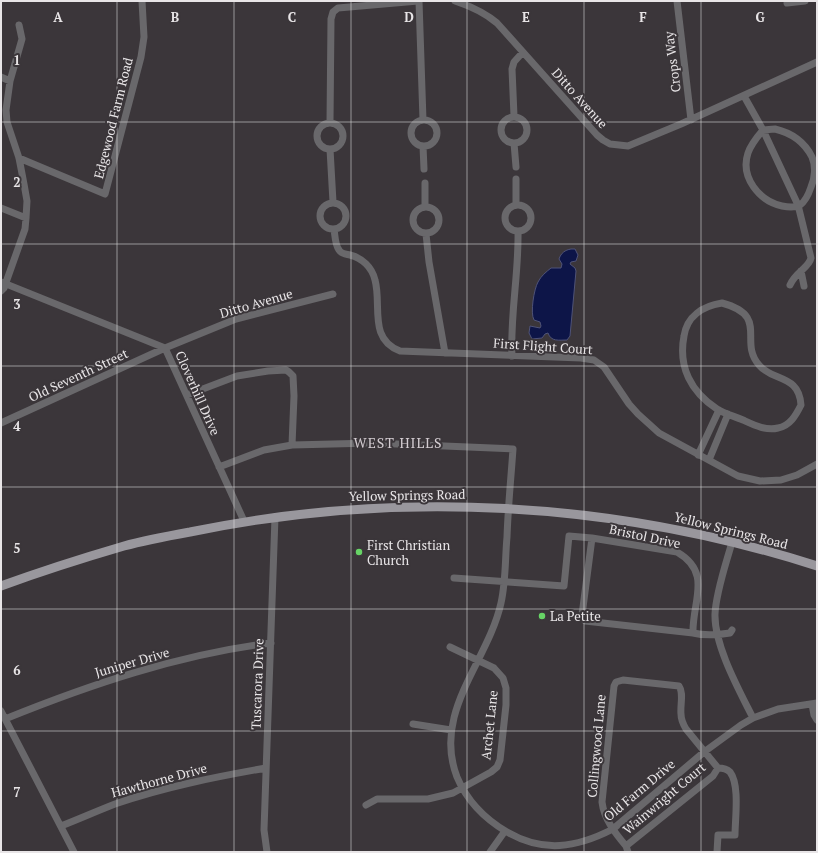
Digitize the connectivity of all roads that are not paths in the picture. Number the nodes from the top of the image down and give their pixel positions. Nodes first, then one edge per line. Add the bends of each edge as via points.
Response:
1 (142, 1) edge
2 (418, 1) edge
3 (455, 1) edge
4 (677, 1) edge
5 (805, 1) edge
6 (787, 3) dead end
7 (19, 25) dead end
8 (523, 52) junction
9 (817, 62) edge
10 (1, 77) edge
11 (10, 81) junction
12 (744, 96) junction
13 (514, 116) junction
14 (423, 120) junction
15 (691, 120) junction
16 (330, 122) junction
17 (763, 130) junction
18 (514, 143) junction
19 (424, 146) junction
20 (330, 149) junction
21 (18, 158) junction
22 (516, 167) dead end
23 (424, 169) dead end
24 (516, 179) dead end
25 (425, 184) dead end
26 (333, 202) junction
27 (516, 204) junction
28 (798, 206) junction
29 (425, 207) junction
30 (1, 208) edge
31 (26, 218) junction
32 (334, 229) junction
33 (518, 231) junction
34 (426, 234) junction
35 (801, 270) junction
36 (3, 283) edge
37 (790, 285) dead end
38 (804, 286) dead end
39 (1, 292) edge
40 (333, 294) dead end
41 (165, 348) junction
42 (445, 353) junction
43 (512, 356) junction
44 (187, 395) junction
45 (719, 410) junction
46 (728, 414) junction
47 (1, 423) edge
48 (292, 445) junction
49 (698, 455) junction
50 (709, 460) junction
51 (817, 464) edge
52 (219, 468) junction
53 (508, 508) junction
54 (275, 517) junction
55 (244, 521) junction
56 (592, 538) junction
57 (732, 542) junction
58 (817, 566) edge
59 (454, 578) dead end
60 (504, 581) junction
61 (1, 586) edge
62 (734, 629) dead end
63 (693, 633) junction
64 (717, 634) junction
65 (270, 643) junction
66 (450, 647) dead end
67 (478, 660) junction
68 (815, 703) edge
69 (1, 711) edge
70 (5, 718) junction
71 (753, 718) junction
72 (817, 720) edge
73 (413, 724) dead end
74 (451, 730) junction
75 (704, 752) junction
76 (266, 768) junction
77 (718, 768) junction
78 (462, 787) junction
79 (366, 806) dead end
80 (61, 826) junction
81 (613, 829) junction
82 (505, 831) junction
83 (627, 849) edge
84 (74, 852) edge
85 (267, 852) edge
86 (490, 852) edge
87 (717, 852) edge

1 - 21 street, Edgewood Farm Road via 144,38 141,58 106,194
2 - 14 street
2 - 16 street via 334,10 331,19
3 - 8 street, Ditto Avenue via 489,16
4 - 15 street, Crops Way
5 - 6 street
7 - 11 street via 22,39
8 - 13 street via 514,62 512,69
8 - 15 street, Ditto Avenue via 597,135 610,144 628,146
9 - 12 street, Ditto Avenue
10 - 11 street
11 - 21 street via 7,116
12 - 15 street, Ditto Avenue
12 - 17 street
13 - 18 street via 502,123 501,130 503,137
13 - 18 street via 521,117 528,129 521,142
14 - 19 street via 414,124 410,133 414,142
14 - 19 street via 432,122 437,130 436,140
16 - 20 street via 320,126 316,136 321,145
16 - 20 street via 339,126 344,135 340,145
17 - 28 street
17 - 28 street via 748,153 747,170 750,180 768,201 784,206
17 - 28 street via 793,135 808,149 813,159 814,181
18 - 22 street
19 - 23 street
20 - 26 street
21 - 31 street via 27,201
24 - 27 street
25 - 29 street
26 - 32 street via 343,206 347,215 343,225
26 - 32 street via 324,206 320,216 324,225
27 - 33 street via 510,207 504,219 506,225
27 - 33 street via 526,207 531,217 528,226
28 - 35 street via 811,258
29 - 34 street via 414,214 413,221 415,228
29 - 34 street via 435,210 440,220 436,230
30 - 31 street
31 - 36 street via 25,229
32 - 42 street, First Flight Court via 340,252 359,259 370,269 376,281 379,327 388,344 400,351
33 - 43 street via 511,334
34 - 42 street
35 - 37 street
35 - 38 street
36 - 39 street via 4,288
36 - 41 street, Cloverhill Drive
40 - 41 street, Ditto Avenue via 236,319
41 - 44 street, Cloverhill Drive
41 - 47 street, Old Seventh Street
42 - 43 street, First Flight Court
43 - 49 street, First Flight Court via 594,360 604,367 621,394 638,414 659,433
44 - 48 street via 237,376 286,370 293,376
44 - 52 street, Cloverhill Drive
45 - 46 street
45 - 46 street via 706,401 687,375 682,360 682,347 685,330 692,317 703,309 722,303 742,311 748,317 751,324 753,356 759,366 790,382 801,405 792,420 779,428 757,426
45 - 49 street
46 - 50 street
48 - 52 street via 264,450
48 - 53 street, Old Farm Drive via 373,443 513,449
49 - 50 street, First Flight Court
50 - 51 street, First Flight Court via 738,476 760,481 789,478
52 - 55 street, Cloverhill Drive
53 - 54 main road, Yellow Springs Road via 385,507
53 - 57 main road, Yellow Springs Road via 621,520
53 - 60 street, Old Farm Drive
54 - 55 main road, Yellow Springs Road
54 - 65 street, Tuscarora Drive
55 - 61 main road, Yellow Springs Road via 124,546 43,570
56 - 60 street, Bristol Drive via 569,536 564,586
56 - 63 street, Bristol Drive via 677,552 685,556 694,566 699,580
56 - 63 street, Bristol Drive via 582,615 585,622
57 - 58 main road, Yellow Springs Road
57 - 64 street via 717,601
59 - 60 street
60 - 67 street, Old Farm Drive via 498,614
62 - 64 street, Bristol Drive via 730,633
63 - 64 street, Bristol Drive
64 - 71 street
65 - 70 street, Juniper Drive via 191,658 130,674
65 - 76 street, Tuscarora Drive
66 - 67 street, Archet Lane
67 - 74 street, Old Farm Drive via 459,702
67 - 78 street, Archet Lane via 494,668 503,678 506,688 500,760 497,767 490,772
68 - 71 street, Old Farm Drive via 778,709
68 - 72 street via 814,715
69 - 70 street
70 - 80 street
71 - 75 street, Old Farm Drive
73 - 74 street
74 - 78 street, Old Farm Drive via 453,760
75 - 77 street, Wainwright Court
75 - 81 street, Old Farm Drive
75 - 81 street, Collingwood Lane via 682,722 682,690 679,686 623,680 616,682 602,802
76 - 80 street, Hawthorne Drive via 139,796
76 - 85 street, Tuscarora Drive via 264,830
77 - 83 street, Wainwright Court via 713,776
77 - 87 street, Wainwright Court via 730,772 733,779 736,810 735,835 718,835
78 - 79 street, Archet Lane via 453,793 436,798 377,799
78 - 82 street, Old Farm Drive via 482,814
80 - 84 street
81 - 82 street, Old Farm Drive via 584,842 556,846 534,844
81 - 83 street, Wainwright Court
82 - 86 street

